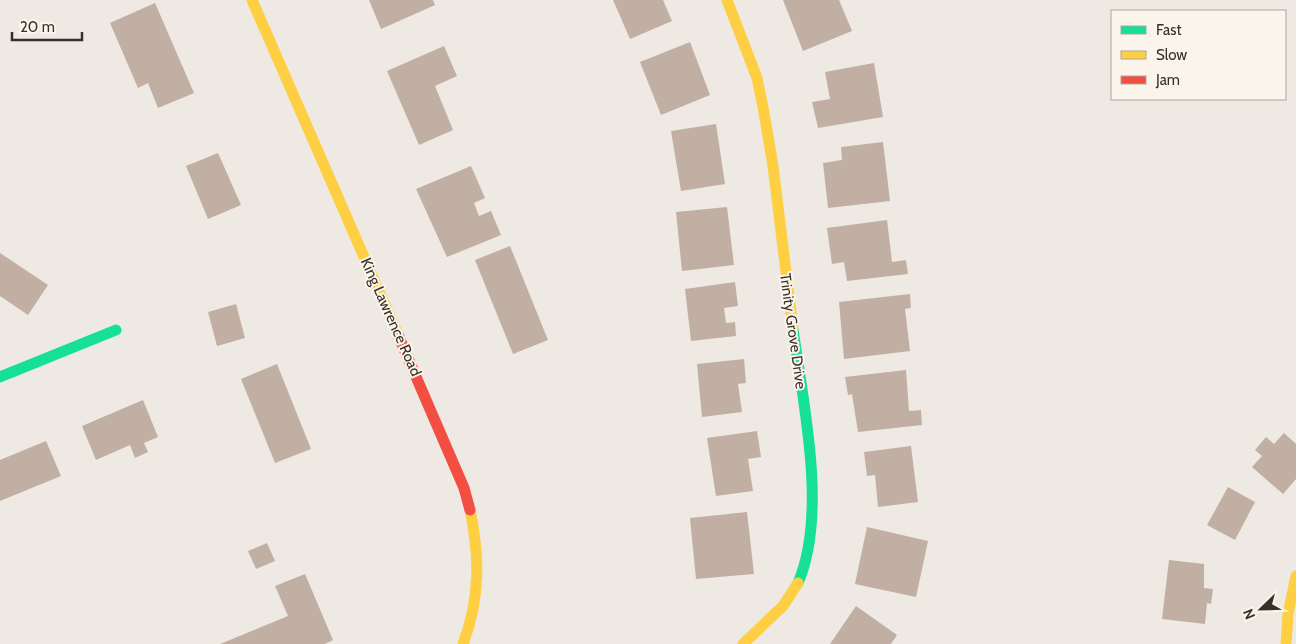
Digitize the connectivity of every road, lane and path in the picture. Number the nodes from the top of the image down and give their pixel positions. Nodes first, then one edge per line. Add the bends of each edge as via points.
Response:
1 (252, 0) edge
2 (727, 0) edge
3 (116, 330) dead end
4 (0, 377) edge
5 (1296, 576) edge
6 (463, 644) edge
7 (742, 644) edge
8 (1286, 644) edge

1 - 6 street, King Lawrence Road via 464,488 476,528 479,579
2 - 7 street, Trinity Grove Drive via 757,78 773,166 809,452 814,519 808,558 798,582 766,626
3 - 4 street
5 - 8 street

